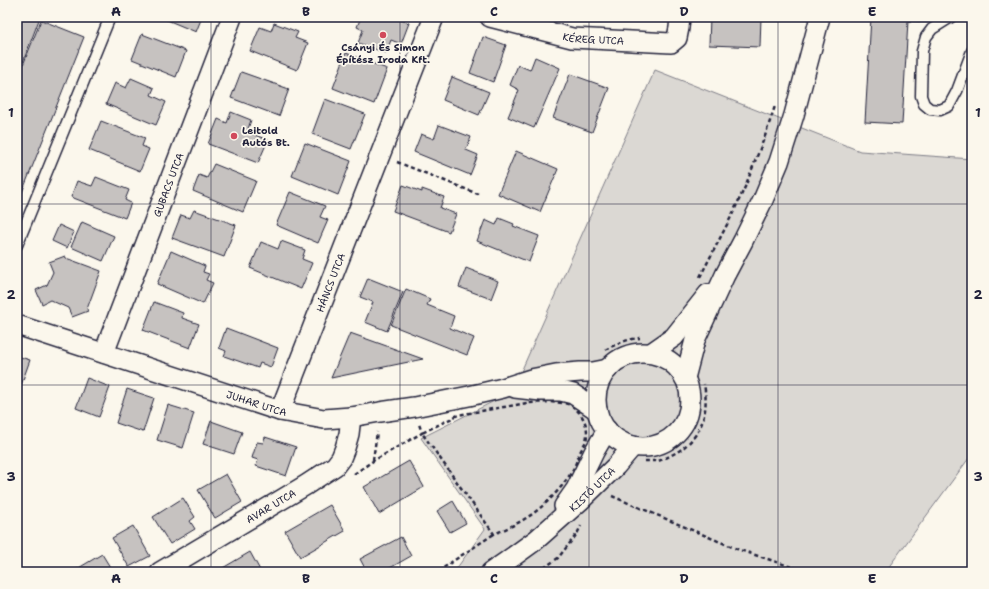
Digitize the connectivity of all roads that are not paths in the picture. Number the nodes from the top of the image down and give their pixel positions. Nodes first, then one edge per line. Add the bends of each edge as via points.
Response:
1 (110, 17) edge
2 (232, 17) edge
3 (434, 17) edge
4 (490, 17) edge
5 (680, 17) edge
6 (820, 17) edge
7 (951, 17) edge
8 (972, 51) edge
9 (17, 245) edge
10 (725, 275) junction
11 (17, 325) edge
12 (646, 345) junction
13 (104, 353) junction
14 (605, 361) junction
15 (694, 379) junction
16 (503, 388) junction
17 (597, 410) junction
18 (280, 411) junction
19 (351, 417) junction
20 (607, 430) junction
21 (637, 454) junction
22 (548, 528) junction
23 (160, 572) edge
24 (491, 572) edge

1 - 9 lane
2 - 13 street, GUBACS UTCA
3 - 18 street, HÁNCS UTCA
4 - 5 street, KÉREG UTCA via 572,38 671,43 677,38
6 - 10 street via 779,162
7 - 8 lane via 932,29 926,37 922,51 920,96 930,109 940,110 949,106
10 - 12 street via 674,337
10 - 15 street via 693,348
11 - 13 street, JUHAR UTCA
12 - 14 street via 639,353 617,361
12 - 15 street
13 - 18 street, JUHAR UTCA
14 - 16 street, JUHAR UTCA via 593,372 556,374
14 - 17 street via 597,388
15 - 21 street via 690,393 690,408 685,422 676,434 663,443 648,447
16 - 17 street, JUHAR UTCA via 561,391
16 - 19 street, JUHAR UTCA
17 - 20 street
18 - 19 street, JUHAR UTCA via 324,419
19 - 23 street, AVAR UTCA via 345,448 335,466
20 - 21 street
20 - 22 street, KISTÓ UTCA via 576,489
21 - 22 street, KISTÓ UTCA via 616,466
22 - 24 street, KISTÓ UTCA

